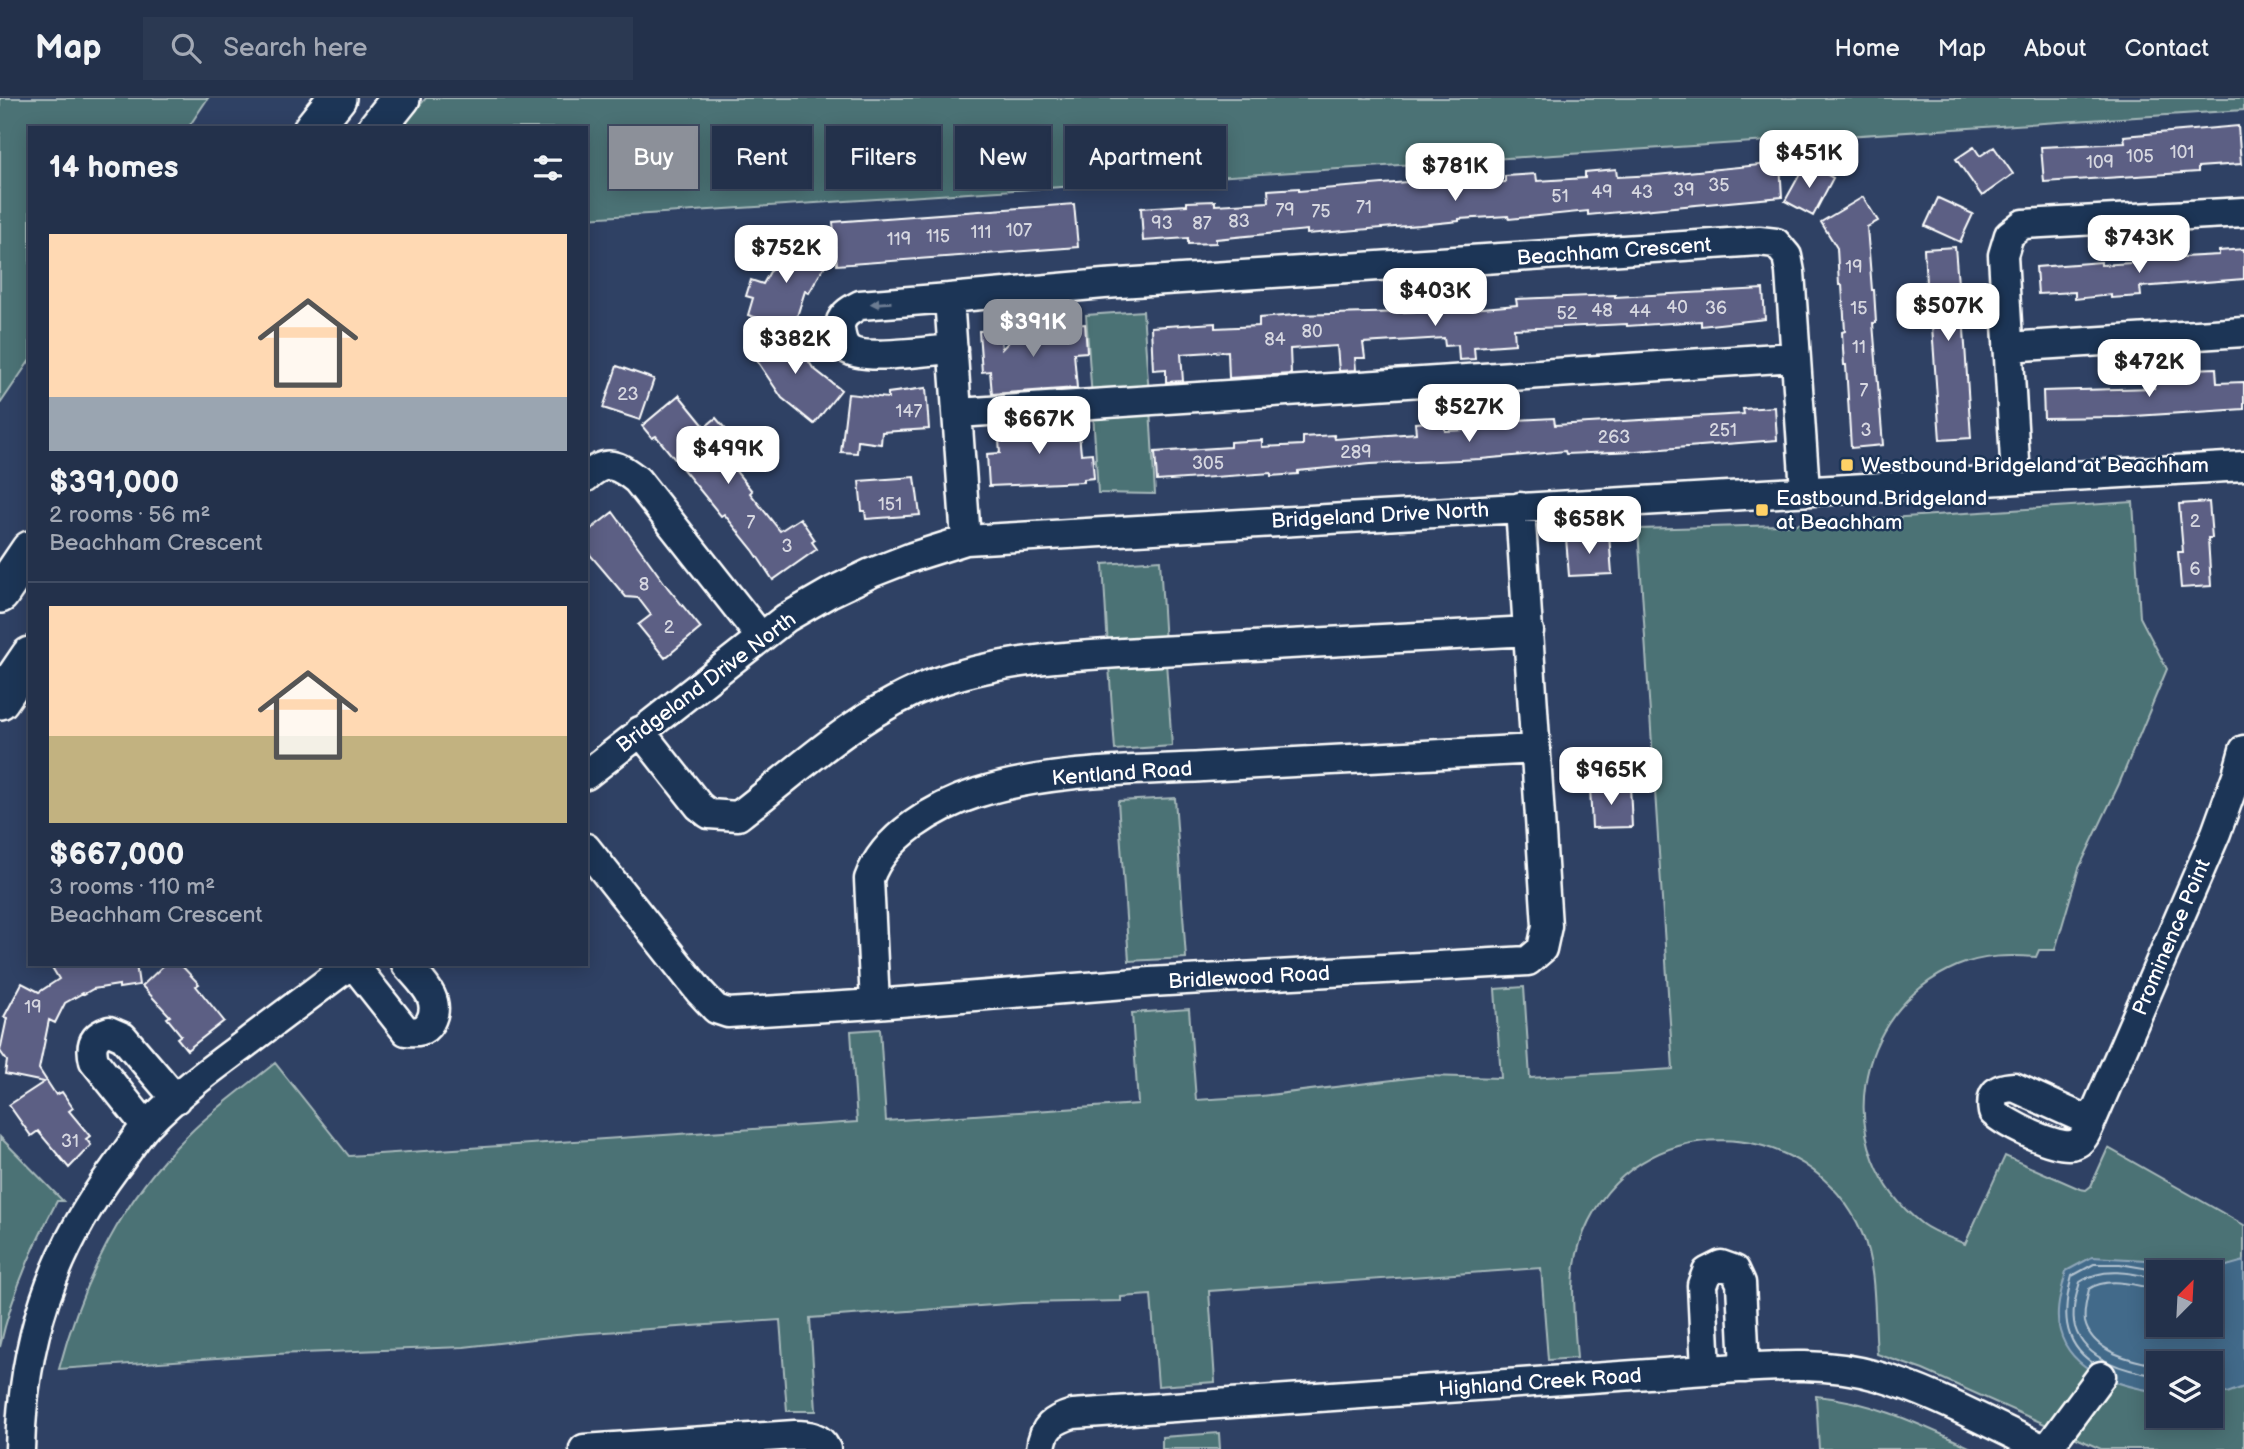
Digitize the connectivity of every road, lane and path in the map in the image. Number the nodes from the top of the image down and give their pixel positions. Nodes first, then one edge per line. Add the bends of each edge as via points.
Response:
1 (337, 98) edge
2 (401, 98) edge
3 (315, 126) edge
4 (379, 126) edge
5 (2244, 212) edge
6 (949, 298) junction
7 (2244, 332) edge
8 (2008, 347) junction
9 (953, 349) junction
10 (1794, 356) junction
11 (958, 413) junction
12 (2244, 466) edge
13 (588, 475) edge
14 (2016, 478) junction
15 (1805, 490) junction
16 (1520, 507) junction
17 (966, 540) junction
18 (28, 553) edge
19 (0, 594) edge
20 (1529, 631) junction
21 (760, 636) junction
22 (28, 659) edge
23 (0, 700) edge
24 (640, 731) junction
25 (1536, 749) junction
26 (2244, 750) edge
27 (588, 773) edge
28 (588, 851) edge
29 (349, 966) edge
30 (354, 966) edge
31 (408, 966) edge
32 (875, 1004) junction
33 (176, 1099) junction
34 (2091, 1122) dead end
35 (146, 1126) junction
36 (1745, 1368) junction
37 (1706, 1370) junction
38 (2101, 1376) dead end
39 (20, 1449) edge
40 (584, 1449) edge
41 (826, 1449) edge
42 (1041, 1449) edge
43 (2046, 1449) edge

1 - 3 main road
2 - 4 main road
5 - 8 street via 2023,224 2009,235 2003,255
6 - 9 street
6 -> 9 street, Beachham Crescent via 860,305 840,323 841,339 848,349 865,355
6 - 10 street, Beachham Crescent via 1759,241 1776,243 1787,256
7 - 8 street
8 - 14 street
9 - 11 street
10 - 11 street
10 - 15 street, Beachham Crescent
11 - 17 street
12 - 14 street, Bridgeland Drive North
13 - 21 street via 597,467 612,465 638,480
14 - 15 street, Bridgeland Drive North
15 - 16 street, Bridgeland Drive North
16 - 17 street, Bridgeland Drive North
16 - 20 street, Bridlewood Road
17 - 21 street, Bridgeland Drive North via 912,557 831,592
18 - 19 main road
20 - 24 street via 1128,653 976,670 883,707 738,816 709,814 699,806
20 - 25 street, Bridlewood Road
21 - 24 street, Bridgeland Drive North
22 - 23 main road
24 - 27 street, Bridgeland Drive North
25 - 32 street, Kentland Road via 1043,778 976,793 922,819 873,866 869,879
25 - 32 street, Bridlewood Road via 1547,926 1542,949 1528,961 1150,982
26 - 34 street, Prominence Point via 2216,833
28 - 32 street, Bridlewood Road via 716,1009 741,1013
29 - 33 street
30 - 31 street via 406,1031 418,1032 428,1027 435,1015 434,999
33 - 35 street
33 - 35 street via 123,1037 110,1031 100,1034 93,1042 94,1061
35 - 39 street via 89,1204 48,1289 27,1371
36 - 37 street, Highland Creek Road
36 - 37 street via 1741,1283 1735,1270 1721,1265 1707,1272 1702,1285
36 - 43 street, Highland Creek Road via 1807,1365 1876,1376
37 - 42 street, Highland Creek Road via 1073,1414 1054,1420 1043,1434
38 - 43 street
40 - 41 street via 795,1434 810,1435

